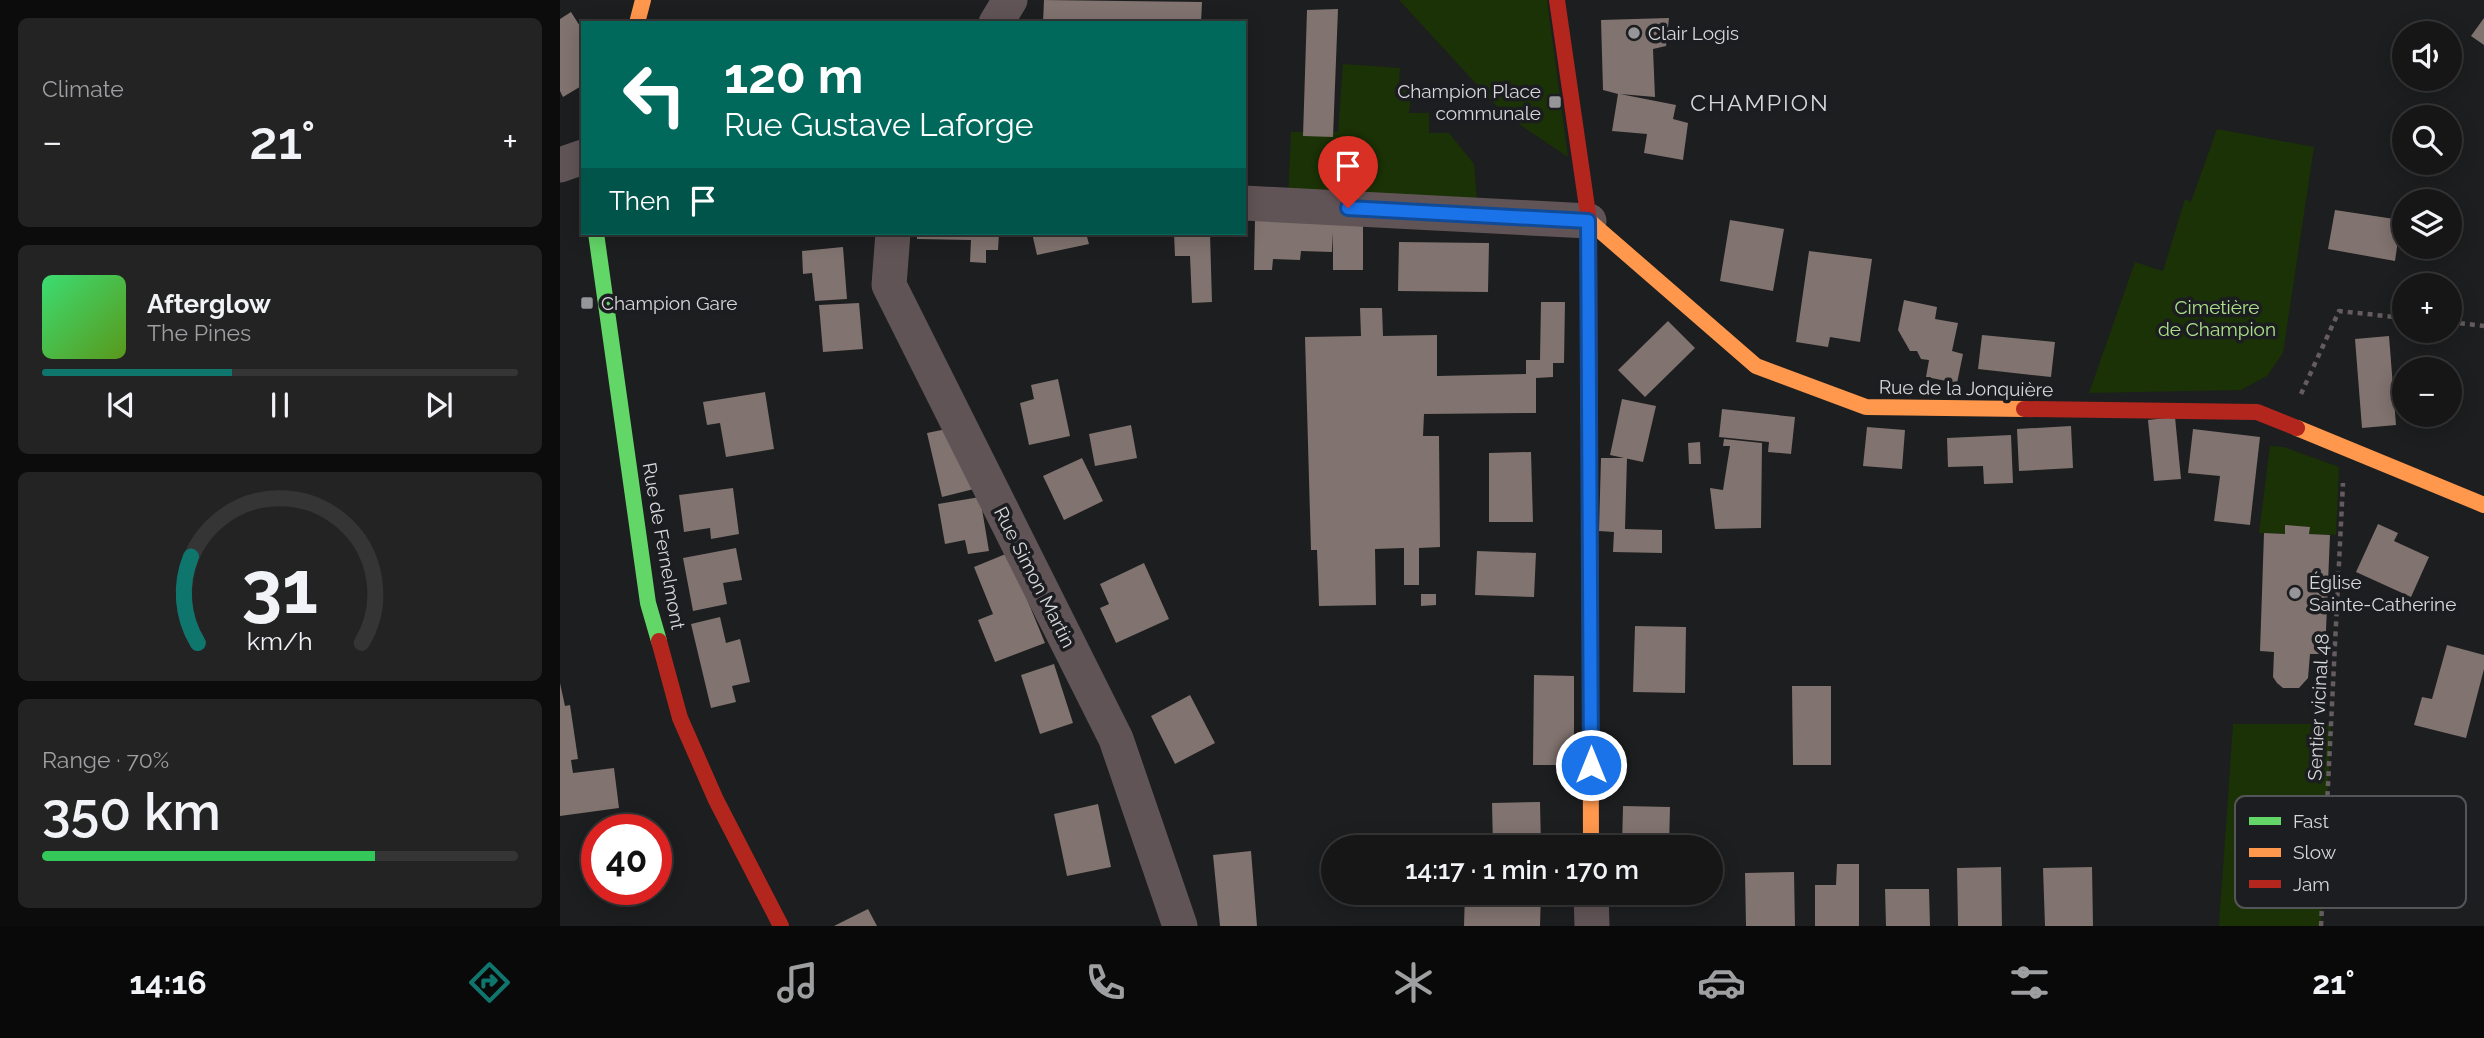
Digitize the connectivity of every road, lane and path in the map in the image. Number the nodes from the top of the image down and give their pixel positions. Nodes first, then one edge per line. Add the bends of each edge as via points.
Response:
1 (643, 0) edge
2 (1010, 0) edge
3 (1557, 0) edge
4 (638, 21) edge
5 (997, 21) edge
6 (581, 158) edge
7 (560, 165) edge
8 (1246, 203) edge
9 (1588, 221) junction
10 (596, 235) edge
11 (893, 235) edge
12 (2392, 317) edge
13 (2462, 323) edge
14 (2484, 326) edge
15 (2288, 424) junction
16 (2345, 447) junction
17 (2484, 505) edge
18 (2328, 796) edge
19 (1591, 835) edge
20 (1591, 905) edge
21 (2322, 908) edge
22 (781, 926) edge
23 (1180, 926) edge
24 (1592, 926) edge
25 (2321, 926) edge

1 - 4 street
2 - 5 street
3 - 9 street
6 - 7 street
8 - 9 street
9 - 15 street, Rue de la Jonquière via 1756,366 1866,407 2257,412
9 - 19 street
10 - 22 street, Rue de Fernelmont via 648,603 680,718
11 - 23 street, Rue Simon Martin via 889,285 1116,738
12 - 15 path via 2339,311
13 - 14 path
15 - 16 street, Rue de la Jonquière
16 - 17 street, Rue de la Jonquière
16 - 18 path, Sentier vicinal 48
20 - 24 street
21 - 25 path, Sentier vicinal 48

